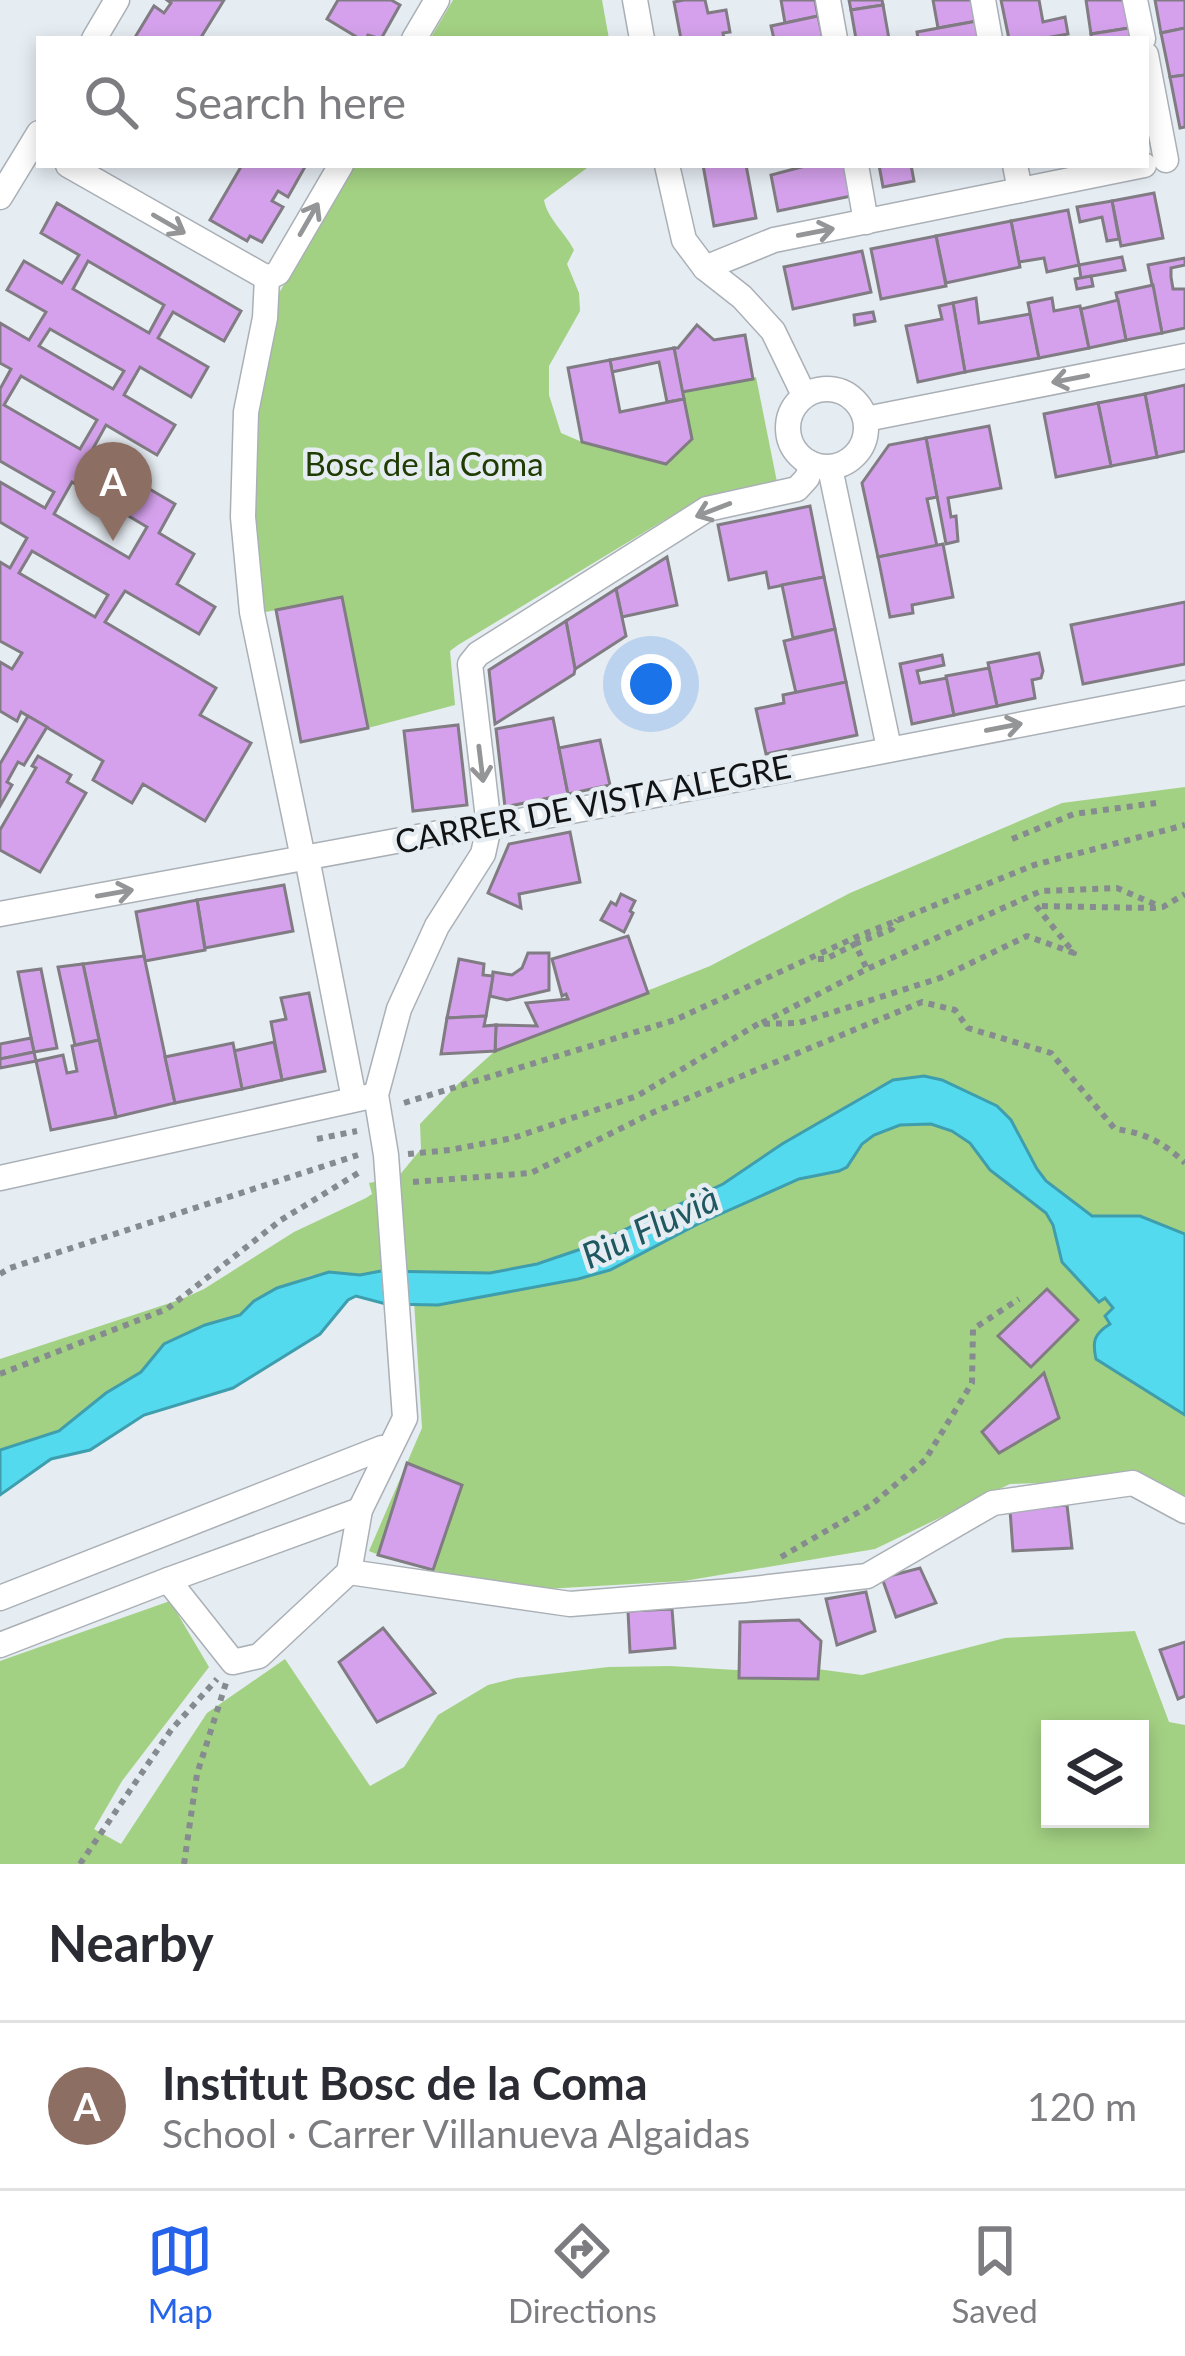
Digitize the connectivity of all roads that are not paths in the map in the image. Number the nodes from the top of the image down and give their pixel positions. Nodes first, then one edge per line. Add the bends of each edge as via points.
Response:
1 (117, 0) edge
2 (437, 0) edge
3 (634, 0) edge
4 (828, 0) edge
5 (983, 0) edge
6 (1136, 0) edge
7 (96, 36) edge
8 (416, 36) edge
9 (641, 36) edge
10 (834, 36) edge
11 (989, 36) edge
12 (1142, 36) edge
13 (1149, 79) edge
14 (36, 143) edge
15 (1160, 162) edge
16 (73, 168) edge
17 (339, 168) edge
18 (668, 168) edge
19 (857, 168) edge
20 (1106, 168) edge
21 (1017, 178) edge
22 (2, 191) edge
23 (866, 222) junction
24 (705, 268) junction
25 (273, 276) junction
26 (1185, 356) edge
27 (804, 395) junction
28 (866, 419) junction
29 (821, 466) junction
30 (1185, 693) edge
31 (889, 748) junction
32 (489, 827) junction
33 (305, 858) junction
34 (0, 914) edge
35 (365, 1097) junction
36 (0, 1178) edge
37 (382, 1448) dead end
38 (360, 1510) junction
39 (1185, 1511) edge
40 (349, 1572) junction
41 (168, 1580) junction
42 (0, 1598) edge
43 (0, 1646) edge

1 - 7 street
2 - 8 street
3 - 9 street
4 - 10 street
5 - 11 street
6 - 12 street
13 - 15 street
14 - 22 street
16 -> 25 street via 260,276
25 -> 17 street
18 - 24 street via 679,228
19 - 23 street
20 - 21 street
21 - 23 street
24 -> 23 street via 774,240
24 - 27 street via 773,331
25 - 33 street via 246,412 243,517 252,612
26 -> 28 street
27 - 28 street via 836,388
27 - 29 street via 790,412 788,437 797,454
28 - 29 street via 861,449 848,462
29 - 31 street
29 -> 32 street via 796,489 707,509 473,659
31 -> 30 street, CARRER DE VISTA ALEGRE
31 - 32 street, CARRER DE VISTA ALEGRE
32 - 33 street, CARRER DE VISTA ALEGRE
32 - 35 street
34 -> 33 street, CARRER DE VISTA ALEGRE
33 - 35 street
35 - 36 street
35 - 38 street via 382,1154 405,1418
37 - 42 street
38 - 40 street
38 - 41 street
39 - 40 street via 1133,1483 1016,1499 993,1503 868,1576 570,1604
40 - 41 street via 259,1656 233,1662
41 - 43 street

